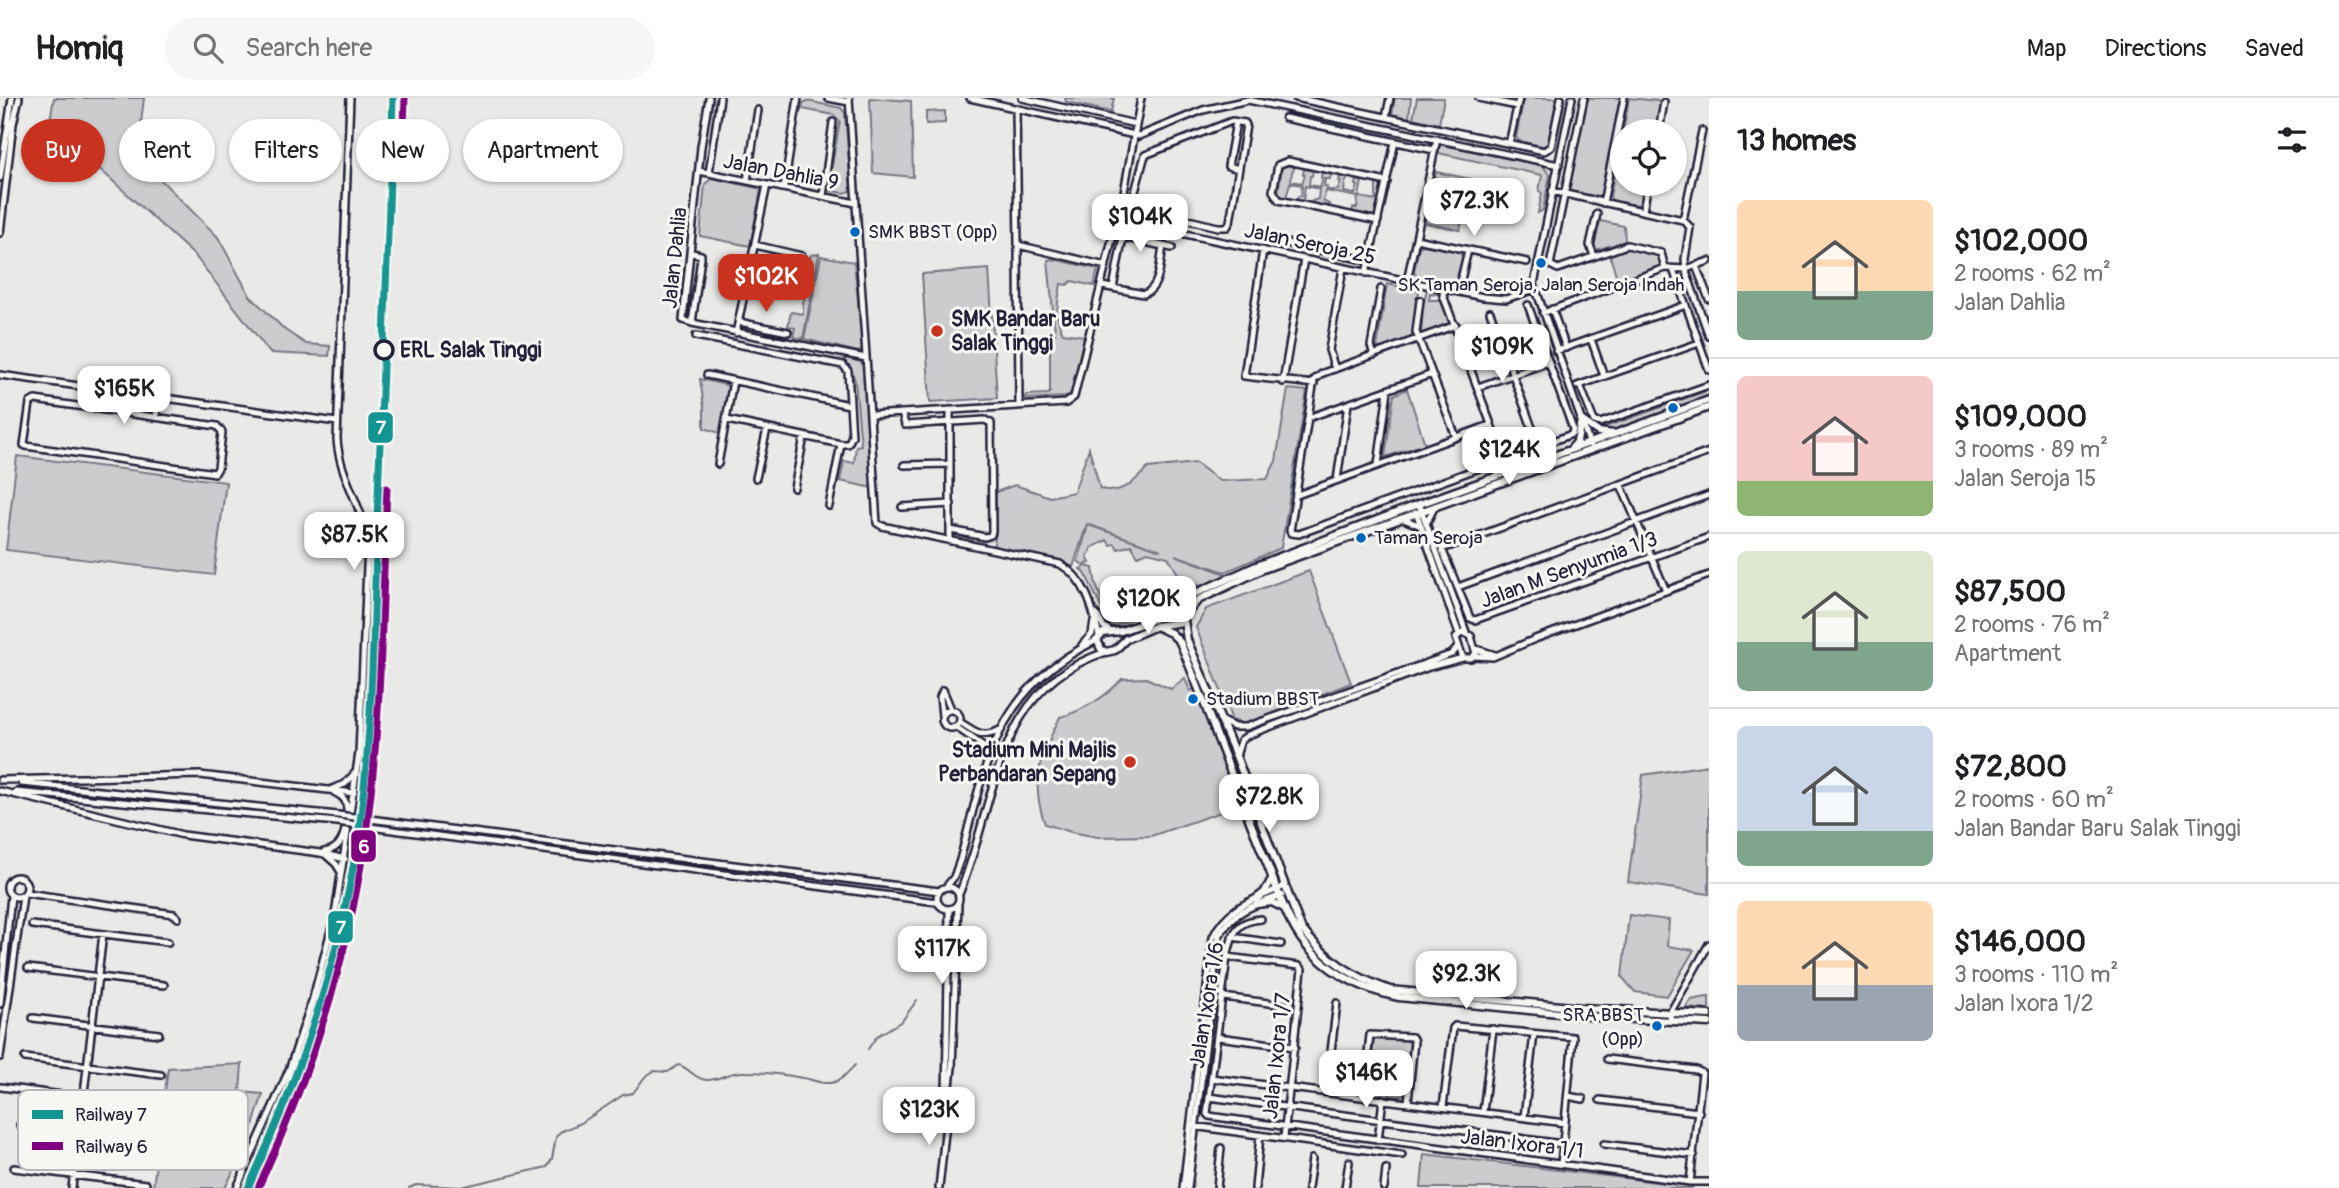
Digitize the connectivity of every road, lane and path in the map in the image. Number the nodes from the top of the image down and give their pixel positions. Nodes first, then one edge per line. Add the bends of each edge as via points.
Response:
1 (19, 98) edge
2 (350, 98) edge
3 (709, 98) edge
4 (720, 98) edge
5 (798, 98) edge
6 (828, 98) edge
7 (970, 98) edge
8 (1011, 98) edge
9 (1022, 98) edge
10 (1056, 98) edge
11 (1141, 98) edge
12 (1296, 98) edge
13 (1390, 98) edge
14 (1479, 98) edge
15 (1519, 98) edge
16 (1561, 98) edge
17 (1572, 98) edge
18 (1584, 98) edge
19 (1624, 98) edge
20 (1248, 99) edge
21 (10, 100) edge
22 (849, 100) edge
23 (1664, 102) dead end
24 (1056, 106) junction
25 (1517, 106) junction
26 (1013, 108) junction
27 (758, 110) dead end
28 (1386, 117) junction
29 (1285, 118) dead end
30 (1661, 119) edge
31 (833, 122) dead end
32 (1236, 122) junction
33 (1135, 124) junction
34 (1702, 131) dead end
35 (1134, 135) junction
36 (1437, 139) junction
37 (1395, 142) junction
38 (1509, 144) junction
39 (1434, 150) junction
40 (1507, 154) junction
41 (1559, 165) junction
42 (1239, 169) junction
43 (699, 171) junction
44 (709, 173) junction
45 (0, 178) edge
46 (747, 181) junction
47 (1387, 182) junction
48 (767, 185) junction
49 (784, 188) junction
50 (1552, 191) junction
51 (1564, 194) junction
52 (822, 196) junction
53 (1646, 196) edge
54 (1603, 202) junction
55 (856, 203) junction
56 (1643, 211) junction
57 (1597, 214) dead end
58 (1180, 219) junction
59 (1119, 220) junction
60 (1683, 220) junction
61 (1378, 221) junction
62 (1178, 232) junction
63 (0, 233) edge
64 (1113, 235) junction
65 (1123, 237) junction
66 (1263, 238) dead end
67 (1416, 239) junction
68 (1018, 245) junction
69 (755, 246) junction
70 (1163, 246) junction
71 (1172, 248) dead end
72 (1263, 250) junction
73 (1468, 250) junction
74 (692, 253) junction
75 (802, 256) dead end
76 (1594, 256) junction
77 (1304, 259) junction
78 (1369, 261) junction
79 (1709, 261) edge
80 (1527, 262) dead end
81 (1696, 265) junction
82 (1106, 266) junction
83 (1343, 268) junction
84 (1665, 268) junction
85 (1673, 269) junction
86 (1686, 269) junction
87 (1366, 273) junction
88 (1407, 281) junction
89 (747, 284) junction
90 (1102, 286) junction
91 (1113, 288) junction
92 (1381, 289) dead end
93 (1444, 289) junction
94 (1535, 289) junction
95 (1458, 292) junction
96 (795, 293) dead end
97 (1709, 299) edge
98 (1420, 300) dead end
99 (1528, 305) dead end
100 (1686, 305) junction
101 (1552, 309) junction
102 (1490, 312) dead end
103 (1543, 313) junction
104 (739, 322) junction
105 (692, 323) junction
106 (1456, 325) junction
107 (736, 333) junction
108 (696, 336) dead end
109 (1709, 336) edge
110 (1419, 339) junction
111 (1591, 339) junction
112 (783, 342) junction
113 (1699, 343) junction
114 (817, 348) junction
115 (1566, 348) junction
116 (1556, 351) junction
117 (1374, 355) junction
118 (866, 358) junction
119 (818, 360) junction
120 (1549, 362) junction
121 (1335, 369) junction
122 (1709, 370) edge
123 (1432, 374) junction
124 (1513, 374) junction
125 (0, 375) edge
126 (707, 375) dead end
127 (1605, 376) junction
128 (733, 381) junction
129 (1283, 382) junction
130 (1314, 384) junction
131 (1580, 385) junction
132 (1709, 385) edge
133 (1478, 387) junction
134 (1571, 388) junction
135 (93, 389) junction
136 (1388, 390) junction
137 (158, 399) junction
138 (1348, 404) junction
139 (849, 405) junction
140 (1019, 406) junction
141 (1708, 406) edge
142 (91, 408) junction
143 (950, 410) junction
144 (902, 413) junction
145 (870, 415) junction
146 (156, 417) junction
147 (1308, 418) junction
148 (1581, 420) junction
149 (727, 421) junction
150 (337, 422) junction
151 (950, 422) junction
152 (1490, 425) junction
153 (767, 429) junction
154 (1617, 434) junction
155 (804, 437) junction
156 (1456, 437) junction
157 (841, 444) junction
158 (1590, 446) junction
159 (1539, 447) junction
160 (1709, 452) edge
161 (1563, 454) junction
162 (1503, 459) junction
163 (718, 464) dead end
164 (950, 464) junction
165 (1378, 465) junction
166 (904, 466) dead end
167 (1508, 473) junction
168 (757, 478) dead end
169 (1337, 480) junction
170 (1621, 485) junction
171 (794, 488) dead end
172 (1297, 495) junction
173 (1709, 495) edge
174 (951, 504) junction
175 (829, 506) dead end
176 (1436, 506) junction
177 (902, 507) dead end
178 (1418, 509) junction
179 (1401, 518) junction
180 (1637, 522) junction
181 (1424, 525) junction
182 (951, 530) junction
183 (1709, 537) edge
184 (950, 541) junction
185 (1652, 557) junction
186 (1709, 575) edge
187 (1458, 587) junction
188 (1666, 591) junction
189 (1176, 605) junction
190 (1092, 608) junction
191 (1185, 617) junction
192 (1095, 618) junction
193 (1156, 626) junction
194 (1111, 632) junction
195 (1462, 633) junction
196 (1098, 638) junction
197 (1458, 648) junction
198 (1476, 649) junction
199 (1077, 650) junction
200 (1106, 652) junction
201 (1495, 655) junction
202 (1474, 656) junction
203 (1463, 658) junction
204 (952, 710) junction
205 (942, 716) junction
206 (1220, 720) junction
207 (958, 725) junction
208 (1000, 730) junction
209 (1236, 756) junction
210 (988, 760) junction
211 (357, 771) junction
212 (0, 780) edge
213 (329, 789) junction
214 (0, 791) edge
215 (354, 793) junction
216 (1252, 798) junction
217 (1241, 801) junction
218 (320, 853) junction
219 (345, 859) junction
220 (342, 875) junction
221 (1272, 877) junction
222 (0, 881) edge
223 (8, 881) junction
224 (946, 887) junction
225 (3, 889) edge
226 (1287, 889) junction
227 (939, 891) junction
228 (1279, 892) junction
229 (959, 894) junction
230 (24, 895) junction
231 (11, 896) junction
232 (937, 902) junction
233 (1256, 902) junction
234 (958, 904) junction
235 (949, 909) junction
236 (1286, 909) junction
237 (178, 918) dead end
238 (1261, 919) dead end
239 (32, 925) dead end
240 (103, 934) junction
241 (1232, 937) junction
242 (168, 942) dead end
243 (1281, 944) dead end
244 (1709, 944) edge
245 (1227, 957) junction
246 (28, 968) dead end
247 (98, 977) junction
248 (164, 985) dead end
249 (1223, 997) junction
250 (0, 1003) edge
251 (1337, 1003) dead end
252 (1284, 1005) dead end
253 (1671, 1011) junction
254 (1709, 1015) edge
255 (33, 1018) dead end
256 (1670, 1020) junction
257 (1709, 1023) edge
258 (92, 1025) junction
259 (1493, 1029) junction
260 (159, 1034) dead end
261 (1534, 1034) junction
262 (1218, 1037) junction
263 (1295, 1046) junction
264 (0, 1057) edge
265 (25, 1058) dead end
266 (1607, 1059) dead end
267 (87, 1066) junction
268 (949, 1068) junction
269 (161, 1075) dead end
270 (1211, 1078) junction
271 (0, 1087) edge
272 (1290, 1087) junction
273 (24, 1090) edge
274 (82, 1090) edge
275 (1326, 1091) junction
276 (1363, 1096) junction
277 (1568, 1096) junction
278 (1209, 1097) junction
279 (1383, 1099) junction
280 (1583, 1099) dead end
281 (1600, 1100) dead end
282 (1408, 1102) junction
283 (1287, 1107) junction
284 (1443, 1107) junction
285 (1483, 1112) junction
286 (1699, 1112) junction
287 (1207, 1114) joint
288 (1524, 1117) junction
289 (1381, 1118) junction
290 (1565, 1123) junction
291 (1193, 1126) junction
292 (1285, 1128) junction
293 (1261, 1135) junction
294 (1284, 1138) junction
295 (1378, 1140) junction
296 (1563, 1144) junction
297 (1604, 1144) dead end
298 (1221, 1149) dead end
299 (1402, 1154) dead end
300 (1694, 1155) junction
301 (1312, 1159) dead end
302 (1349, 1162) dead end
303 (248, 1163) edge
304 (1561, 1164) junction
305 (14, 1167) dead end
306 (18, 1168) edge
307 (1386, 1169) dead end
308 (36, 1170) edge
309 (75, 1170) edge
310 (245, 1170) edge
311 (74, 1175) junction
312 (1690, 1182) junction
313 (1709, 1182) edge
314 (146, 1184) dead end
315 (72, 1188) edge
316 (237, 1188) edge
317 (939, 1188) edge
318 (1183, 1188) edge
319 (1188, 1188) edge
320 (1217, 1188) edge
321 (1255, 1188) edge
322 (1308, 1188) edge
323 (1345, 1188) edge
324 (1384, 1188) edge

1 - 63 street
2 - 150 street
3 - 43 street, Jalan Dahlia
4 - 44 street
5 - 49 street
6 - 22 street
7 - 26 street
8 - 26 street
9 - 24 street
10 - 24 street
11 - 33 street
12 - 28 street
13 - 28 street
14 - 25 street
15 - 25 street
16 - 38 street via 1552,147 1544,151
17 - 41 street
18 - 51 street
19 - 54 street
20 - 35 street
20 - 36 street
21 - 45 street
22 - 55 street
23 - 30 street
24 - 33 street
25 - 38 street
26 - 35 street
26 - 68 street
27 - 46 street
28 - 38 street
29 - 37 street
31 - 52 street
32 - 42 street via 1228,166
32 - 42 street via 1246,123
32 - 58 street via 1143,157 1133,207
33 - 35 street
34 - 60 street
35 - 59 street
36 - 39 street
36 - 40 street
37 - 39 street
37 - 47 street
38 - 40 street
39 - 67 street
40 - 41 street
41 - 50 street
42 - 58 street via 1227,227
43 - 44 street, Jalan Dahlia 9
43 - 74 street, Jalan Dahlia
44 - 46 street, Jalan Dahlia 9
46 - 48 street, Jalan Dahlia 9
47 - 61 street
47 - 61 street via 1288,160 1278,165 1273,191 1279,200
48 - 49 street, Jalan Dahlia 9
48 - 69 street
49 - 52 street, Jalan Dahlia 9
50 - 51 street
50 - 94 street
51 - 54 street
51 - 76 street via 1550,265 1558,269
52 - 55 street, Jalan Dahlia 9
53 - 56 street
54 - 56 street
55 - 118 street
56 - 60 street
57 - 76 street via 1590,245
58 - 62 street
59 - 62 street, Jalan Seroja 25
59 - 64 street
60 - 86 street via 1690,227
61 - 78 street
62 - 72 street, Jalan Seroja 25
64 - 65 street
64 - 82 street
65 - 70 street
65 - 91 street
66 - 78 street
67 - 73 street
67 - 88 street
68 - 82 street
68 - 140 street
69 - 75 street
69 - 89 street
70 - 71 street
70 - 91 street via 1150,292
72 - 77 street, Jalan Seroja 25
72 - 129 street via 1243,373 1246,378
73 - 80 street
73 - 95 street
74 - 105 street, Jalan Dahlia via 682,315
74 - 105 street via 701,255
76 - 84 street via 1627,245 1661,253
77 - 83 street, Jalan Seroja 25
77 - 129 street
78 - 87 street
79 - 81 street
81 - 86 street
81 - 97 street
82 - 90 street
83 - 87 street, Jalan Seroja 25
83 - 121 street via 1329,350
84 - 85 street
84 - 101 street
85 - 86 street
85 - 100 street
86 - 109 street
87 - 88 street, Jalan Seroja 25
88 - 93 street, Jalan Seroja 25
89 - 96 street
89 - 104 street
90 - 91 street
90 - 140 street via 1074,397 1066,403
92 - 117 street via 1371,346
93 - 95 street, Jalan Seroja 25
93 - 106 street
94 - 95 street, Jalan Seroja 25 via 1506,299
94 - 103 street
98 - 110 street
99 - 120 street
100 - 111 street
100 - 113 street
101 - 103 street
101 - 115 street
102 - 124 street
103 - 116 street
104 - 107 street
104 - 112 street via 786,332
105 - 107 street, Jalan Dahlia
106 - 110 street
106 - 133 street
107 - 112 street, Jalan Dahlia
108 - 119 street
110 - 117 street
110 - 123 street
111 - 115 street
111 - 127 street
112 - 114 street, Jalan Dahlia
113 - 122 street
113 - 127 street
114 - 118 street, Jalan Dahlia
114 - 119 street
115 - 116 street
116 - 134 street
117 - 121 street
118 - 145 street
119 - 139 street via 846,367
120 - 124 street
120 - 159 street via 1573,429 1572,434
121 - 130 street via 1318,376
123 - 136 street
123 - 156 street
124 - 133 street
124 - 159 street
125 - 135 street
126 - 128 street
127 - 131 street
128 - 139 street
128 - 149 street
129 - 130 street
130 - 147 street
131 - 132 street via 1594,422 1600,423
131 - 134 street
133 - 152 street
134 - 148 street
135 - 137 street
135 - 142 street
136 - 138 street
136 - 165 street
137 - 146 street
137 - 150 street
138 - 147 street
138 - 169 street
139 - 157 street via 851,442
140 - 143 street
141 - 154 main road
141 - 158 main road
142 - 146 street
142 - 146 street via 30,402 24,445 215,473 222,432 217,426
143 - 144 street
143 - 151 street
144 - 145 street
144 - 151 street via 905,425
145 - 184 street via 877,523
147 - 172 street
148 - 154 main road via 1598,432
148 - 158 street
148 - 161 main road via 1577,442
149 - 153 street
149 - 163 street
150 - 211 street via 342,469 368,543
151 - 164 street
151 - 182 street via 985,420 992,426 991,535
152 - 156 street
152 - 162 street
153 - 155 street
153 - 168 street
154 - 158 main road
155 - 157 street
155 - 171 street
156 - 165 street
157 - 175 street
158 - 161 main road
158 - 176 main road
159 - 162 street
160 - 170 street
161 - 167 main road
162 - 167 street
162 - 172 street via 1295,534 1290,531
164 - 166 street
164 - 174 street
165 - 169 street
167 - 178 main road
169 - 172 street
170 - 180 street
170 - 187 street via 1442,549
173 - 180 street
174 - 177 street
174 - 182 street
176 - 178 main road
176 - 181 street
178 - 179 main road
178 - 181 street
178 - 189 main road via 1256,566
179 - 181 street
179 - 191 main road via 1263,569 1198,600
180 - 185 street
180 - 187 street
181 - 195 street
182 - 184 street
183 - 185 street, Jalan M Senyumia 1/3
184 - 190 street via 1060,564 1080,580
185 - 187 street, Jalan M Senyumia 1/3 via 1475,620 1470,618
185 - 188 street
186 - 188 street
188 - 201 street
189 - 191 main road via 1182,606
189 - 194 main road via 1137,626
190 - 192 street
190 - 194 street
191 - 193 main road via 1177,624
191 - 206 main road via 1187,640
192 - 196 street
192 - 199 street via 1090,638
193 - 200 main road
193 - 217 main road via 1180,642
194 - 196 main road
195 - 197 street via 1456,638
195 - 198 street via 1471,636
196 - 199 street
196 - 200 main road
197 - 203 street
197 - 206 street via 1452,654 1246,727
198 - 201 street
198 - 202 street
199 - 208 street via 1032,685
200 - 229 street via 1059,674 1024,712 999,766
201 - 202 street
202 - 203 street
203 - 209 street via 1248,735 1241,740
204 - 205 street
204 - 205 street via 943,690
204 - 207 street via 960,715
205 - 207 street via 945,727
206 - 209 main road
207 - 208 street via 981,735
207 - 210 street via 982,745
208 - 210 street
209 - 216 main road
210 - 224 street via 960,860
211 - 213 street via 345,784
211 - 215 street
212 - 213 street via 200,775
212 - 227 street, bridge via 338,815
213 - 215 street
213 - 218 street via 346,804 344,832 337,847
214 - 218 street via 183,835
214 - 232 street, bridge via 337,822
215 - 219 street
216 - 217 main road
216 - 226 main road
217 - 221 main road
218 - 219 street
218 - 220 street via 332,860
219 - 220 street
220 - 303 street via 324,961 292,1062
221 - 228 main road
221 - 233 main road
222 - 223 street
223 - 225 street
223 - 230 street via 22,878 27,884
224 - 227 street
224 - 229 street
225 - 231 street
226 - 228 street
226 - 253 main road via 1301,928 1317,948 1338,966 1390,990 1582,1008
227 - 232 street
228 - 233 street
228 - 236 main road
229 - 234 street
230 - 231 street
230 - 237 street
230 - 264 street
231 - 250 street
232 - 235 street
233 - 236 main road via 1272,902
233 - 291 street via 1226,915 1213,937
234 - 235 street
234 - 268 street
235 - 268 street
236 - 256 main road via 1314,954 1377,993 1599,1017
238 - 241 street, Jalan Ixora 1/6 via 1244,922
239 - 240 street
240 - 242 street
240 - 247 street
241 - 243 street
241 - 245 street, Jalan Ixora 1/6
244 - 253 street
245 - 249 street, Jalan Ixora 1/6
245 - 263 street, Jalan Ixora 1/7 via 1302,969
246 - 247 street
247 - 248 street
247 - 258 street
249 - 252 street
249 - 262 street, Jalan Ixora 1/6
251 - 275 street
253 - 254 main road
253 - 256 street
255 - 258 street
256 - 257 main road
258 - 260 street
258 - 267 street
259 - 261 street
259 - 284 street via 1453,1028
259 - 285 street
261 - 277 street via 1573,1037
261 - 288 street
262 - 263 street
262 - 270 street, Jalan Ixora 1/6
263 - 272 street, Jalan Ixora 1/7
265 - 267 street
266 - 286 street via 1696,1069 1704,1075
267 - 269 street
267 - 274 street
268 - 317 street
270 - 272 street
270 - 278 street, Jalan Ixora 1/6
271 - 273 street
272 - 275 street
272 - 283 street, Jalan Ixora 1/7
275 - 276 street
276 - 279 street
276 - 282 street via 1370,1035 1412,1037
277 - 280 street
277 - 290 street
278 - 283 street
278 - 287 street, Jalan Ixora 1/6
279 - 282 street
279 - 289 street
281 - 286 street
282 - 284 street
283 - 289 street
283 - 292 street, Jalan Ixora 1/7
284 - 285 street
285 - 288 street
286 - 300 street
287 - 292 street, Jalan Ixora 1/1
288 - 290 street
289 - 295 street
289 - 296 street
290 - 296 street
291 - 293 street
291 - 318 street
291 - 319 street
292 - 294 street, Jalan Ixora 1/7
292 - 295 street, Jalan Ixora 1/1
293 - 294 street
293 - 321 street
294 - 299 street
295 - 304 street, Jalan Ixora 1/1
296 - 304 street
297 - 300 street
298 - 320 street
300 - 312 street
301 - 322 street
302 - 323 street
304 - 312 street, Jalan Ixora 1/1
305 - 306 street
307 - 324 street
308 - 311 street
309 - 311 street
310 - 316 street
311 - 314 street
311 - 315 street
312 - 313 street, Jalan Ixora 1/1

